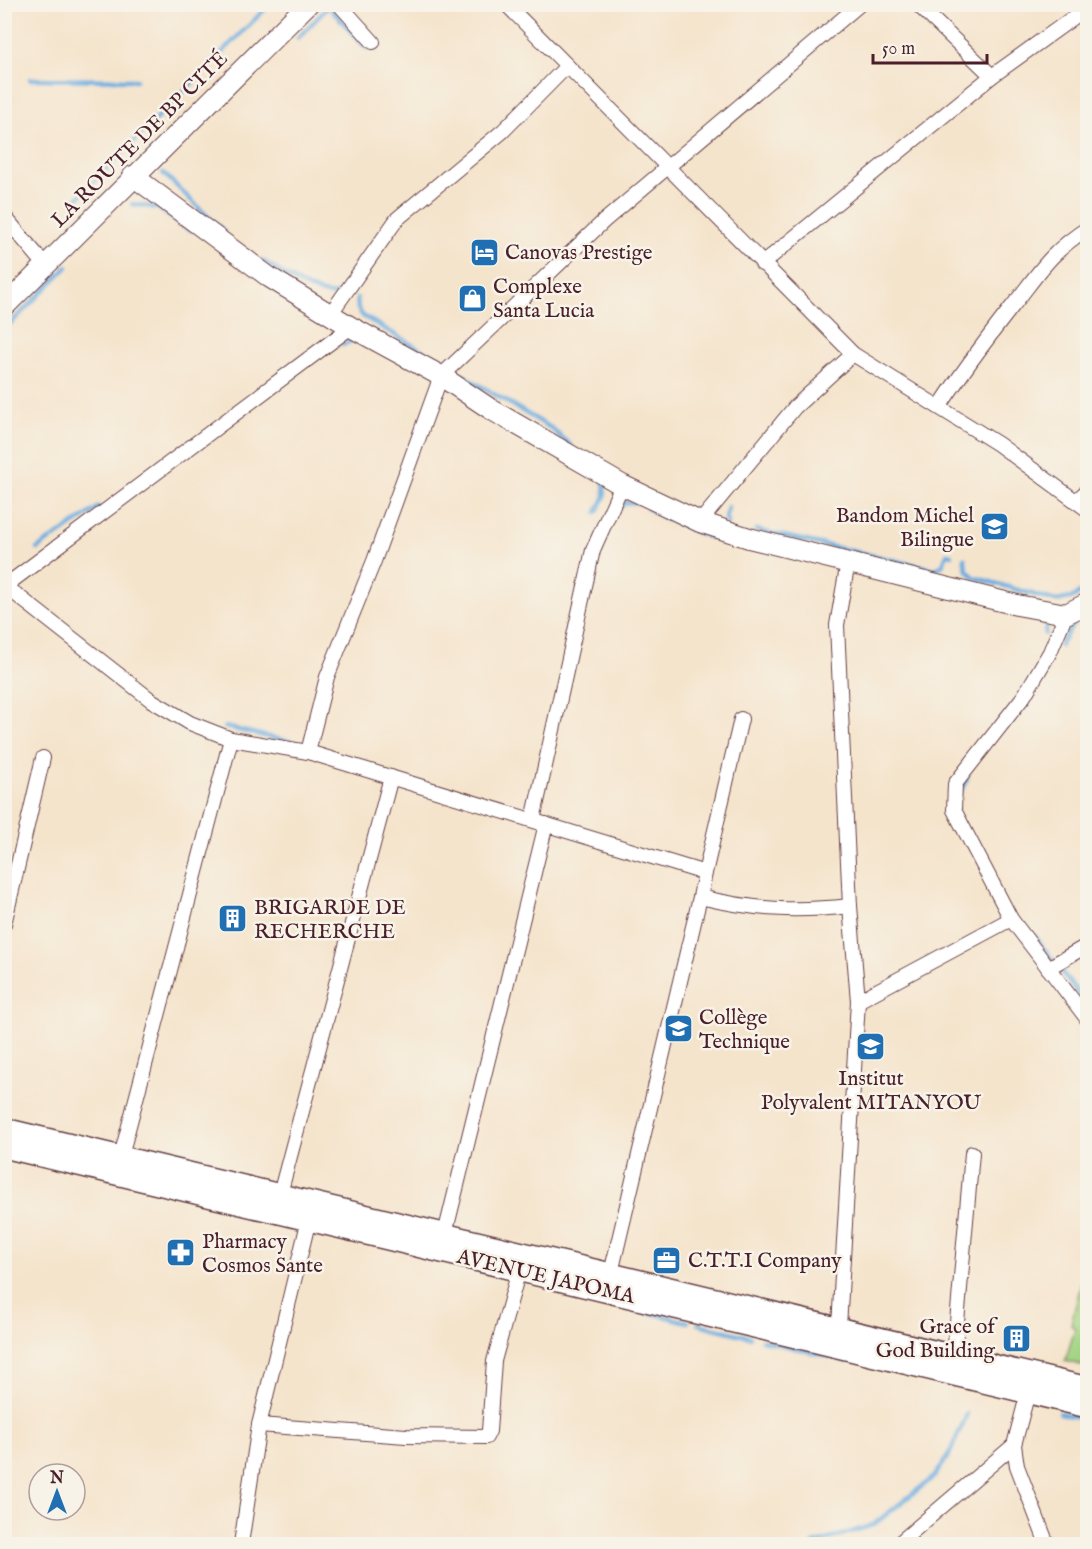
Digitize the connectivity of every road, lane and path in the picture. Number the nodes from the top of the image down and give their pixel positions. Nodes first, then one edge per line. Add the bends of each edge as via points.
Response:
1 (308, 4) edge
2 (339, 4) edge
3 (506, 4) edge
4 (860, 4) edge
5 (917, 4) edge
6 (1088, 7) edge
7 (373, 42) dead end
8 (566, 67) junction
9 (992, 76) junction
10 (668, 169) junction
11 (134, 176) junction
12 (4, 216) edge
13 (1088, 228) edge
14 (762, 264) junction
15 (46, 266) junction
16 (4, 307) edge
17 (331, 313) junction
18 (351, 327) junction
19 (853, 354) junction
20 (441, 375) junction
21 (940, 406) junction
22 (621, 485) junction
23 (1088, 490) edge
24 (1076, 501) junction
25 (1088, 510) edge
26 (700, 522) junction
27 (848, 562) junction
28 (5, 585) edge
29 (1088, 603) edge
30 (1066, 614) junction
31 (741, 720) dead end
32 (231, 739) junction
33 (308, 752) junction
34 (43, 758) dead end
35 (391, 777) junction
36 (539, 822) junction
37 (705, 873) junction
38 (700, 897) junction
39 (850, 906) junction
40 (1011, 919) junction
41 (4, 924) edge
42 (1088, 945) edge
43 (1048, 968) junction
44 (858, 1001) junction
45 (1088, 1020) edge
46 (4, 1129) edge
47 (4, 1147) edge
48 (972, 1153) dead end
49 (121, 1156) junction
50 (280, 1194) junction
51 (309, 1219) junction
52 (443, 1242) junction
53 (519, 1270) junction
54 (611, 1273) junction
55 (839, 1327) junction
56 (954, 1356) junction
57 (1030, 1383) junction
58 (1088, 1388) edge
59 (1088, 1407) edge
60 (259, 1425) junction
61 (1014, 1445) junction
62 (241, 1545) edge
63 (898, 1545) edge
64 (1047, 1545) edge

1 - 11 street, LA ROUTE DE BP CITÉ
2 - 7 street
3 - 8 street
4 - 10 street
5 - 9 street
6 - 9 street
8 - 10 street
8 - 17 street via 503,131 397,219
9 - 14 street
10 - 14 street
10 - 20 street via 604,221
11 - 15 street, LA ROUTE DE BP CITÉ
11 - 17 street via 269,277
12 - 15 street
13 - 21 street via 1063,244 1044,265 980,346
14 - 19 street
15 - 16 street, LA ROUTE DE BP CITÉ
17 - 18 street
18 - 20 street
18 - 28 street
19 - 21 street
19 - 26 street via 795,407
20 - 22 street via 492,410
20 - 33 street via 374,561 327,677
21 - 24 street
22 - 26 street
22 - 36 street via 593,550
23 - 24 street
24 - 25 street
26 - 27 street
27 - 30 street
27 - 39 street via 837,625
28 - 32 street via 151,700 190,723
29 - 30 street
30 - 40 street via 1040,671 955,784 953,795 954,810
31 - 37 street
32 - 33 street
32 - 49 street
33 - 35 street
34 - 41 street
35 - 36 street
35 - 50 street
36 - 37 street
36 - 52 street
37 - 38 street
38 - 39 street via 772,910
38 - 54 street
39 - 44 street
40 - 43 street
40 - 44 street
42 - 43 street
43 - 45 street
44 - 55 street
46 - 49 main road, AVENUE JAPOMA
47 - 51 main road, AVENUE JAPOMA
48 - 56 street
49 - 50 main road, AVENUE JAPOMA
50 - 52 main road, AVENUE JAPOMA
51 - 52 main road, AVENUE JAPOMA
51 - 60 street
52 - 53 main road, AVENUE JAPOMA
52 - 54 main road, AVENUE JAPOMA
53 - 57 main road, AVENUE JAPOMA
53 - 60 street via 495,1361 486,1437 406,1436
54 - 55 main road, AVENUE JAPOMA
55 - 56 main road, AVENUE JAPOMA
56 - 57 main road, AVENUE JAPOMA
57 - 58 main road, AVENUE JAPOMA
57 - 59 main road, AVENUE JAPOMA
57 - 61 street
60 - 62 street
61 - 63 street
61 - 64 street via 1017,1466

